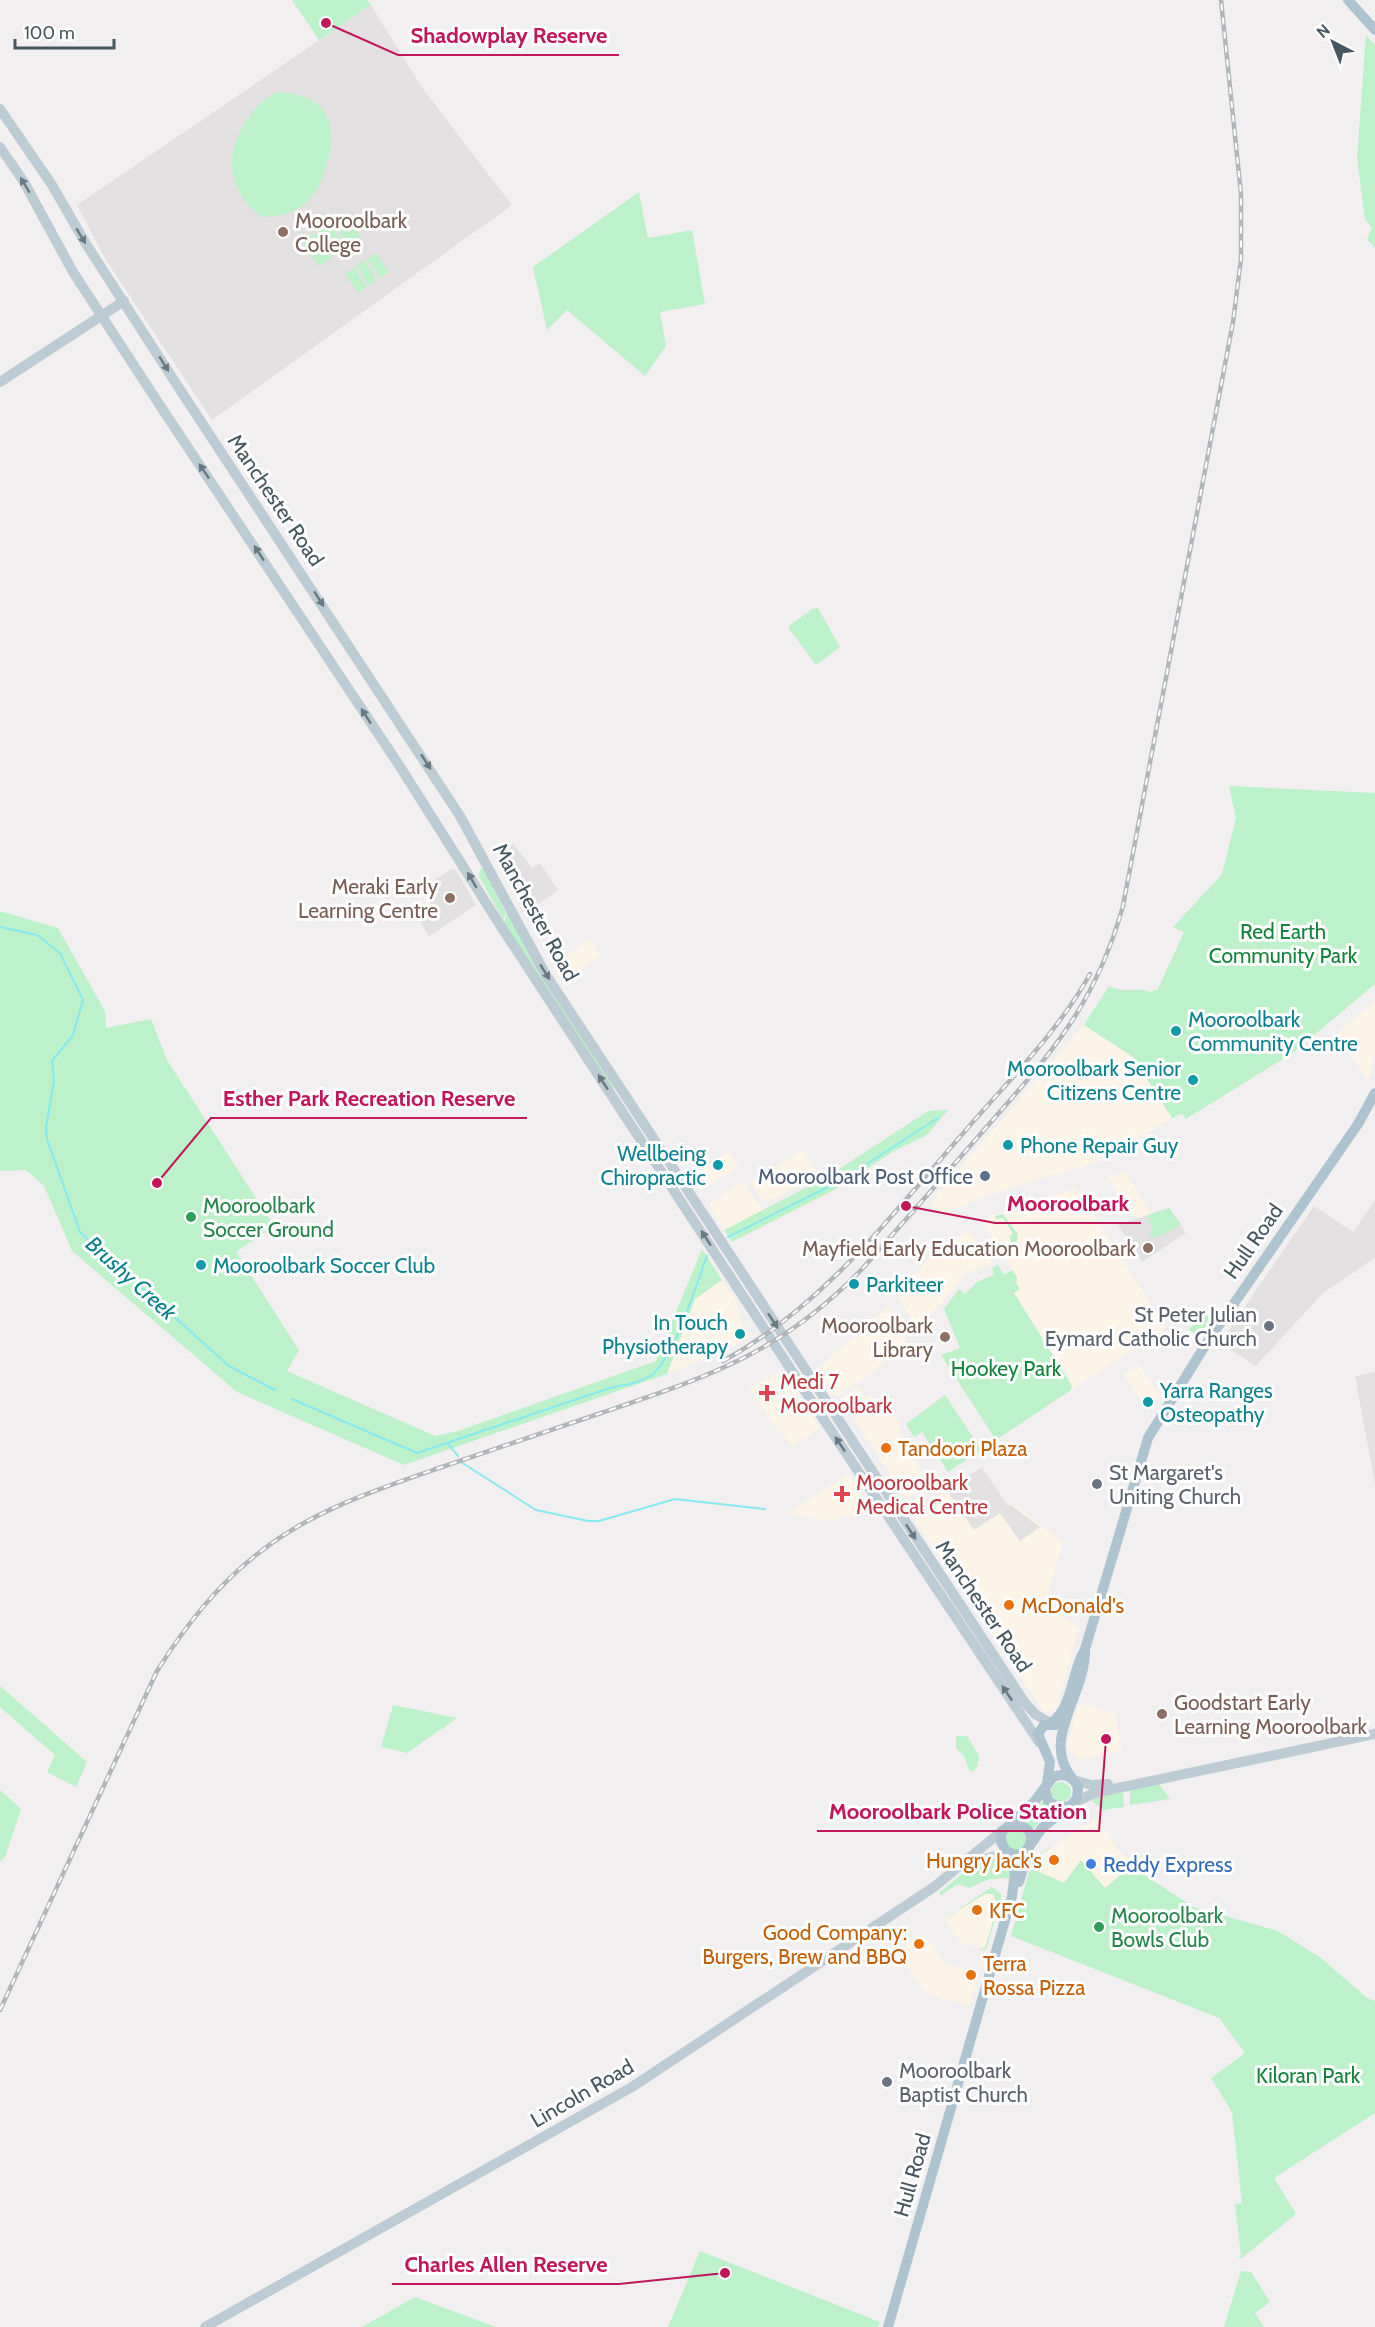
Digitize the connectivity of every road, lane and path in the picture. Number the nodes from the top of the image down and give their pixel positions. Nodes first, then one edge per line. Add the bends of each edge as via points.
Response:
1 (1348, 0) edge
2 (1375, 30) edge
3 (0, 109) edge
4 (0, 147) edge
5 (124, 301) junction
6 (102, 315) junction
7 (0, 382) edge
8 (1375, 1093) edge
9 (692, 1207) junction
10 (895, 1516) junction
11 (1068, 1707) junction
12 (1050, 1723) junction
13 (1375, 1734) edge
14 (1060, 1736) junction
15 (1040, 1743) junction
16 (1072, 1779) junction
17 (1124, 1784) junction
18 (1046, 1785) junction
19 (1072, 1804) junction
20 (1004, 1829) junction
21 (1030, 1846) junction
22 (1008, 1853) junction
23 (962, 1867) junction
24 (1012, 1896) junction
25 (205, 2327) edge
26 (888, 2327) edge

1 - 2 main road
3 -> 5 main road, Manchester Road
6 -> 4 main road, Manchester Road
5 - 6 main road
5 -> 9 main road, Manchester Road via 460,816 546,975
6 - 7 main road
9 -> 6 main road, Manchester Road
8 - 11 main road, Hull Road via 1358,1124 1206,1344 1148,1438 1085,1649 1085,1664
9 - 10 main road, Manchester Road
10 -> 12 main road, Manchester Road via 1025,1703
15 -> 10 main road, Manchester Road
11 - 12 main road, Hull Road
11 - 14 main road, Hull Road
12 - 14 main road via 1059,1728
12 - 15 main road, Hull Road via 1040,1729
13 - 17 main road via 1165,1779
14 - 15 main road via 1050,1746
14 - 16 main road via 1060,1758
15 - 18 main road via 1050,1762
16 - 17 main road via 1098,1785
16 - 18 main road via 1058,1775
16 - 19 main road via 1078,1791
17 - 19 main road via 1087,1794
18 - 19 main road via 1046,1796 1052,1805 1062,1808
18 - 20 main road
19 - 21 main road, Hull Road via 1043,1827
20 - 21 main road via 1016,1825 1025,1828 1031,1836
20 - 22 main road via 1001,1842
20 - 23 main road, Lincoln Road
21 - 22 main road via 1020,1854
21 - 24 main road, Hull Road
22 - 23 main road, Lincoln Road via 983,1857
22 - 24 main road, Hull Road via 1015,1872
23 - 25 main road, Lincoln Road via 632,2087
24 - 26 main road, Hull Road

